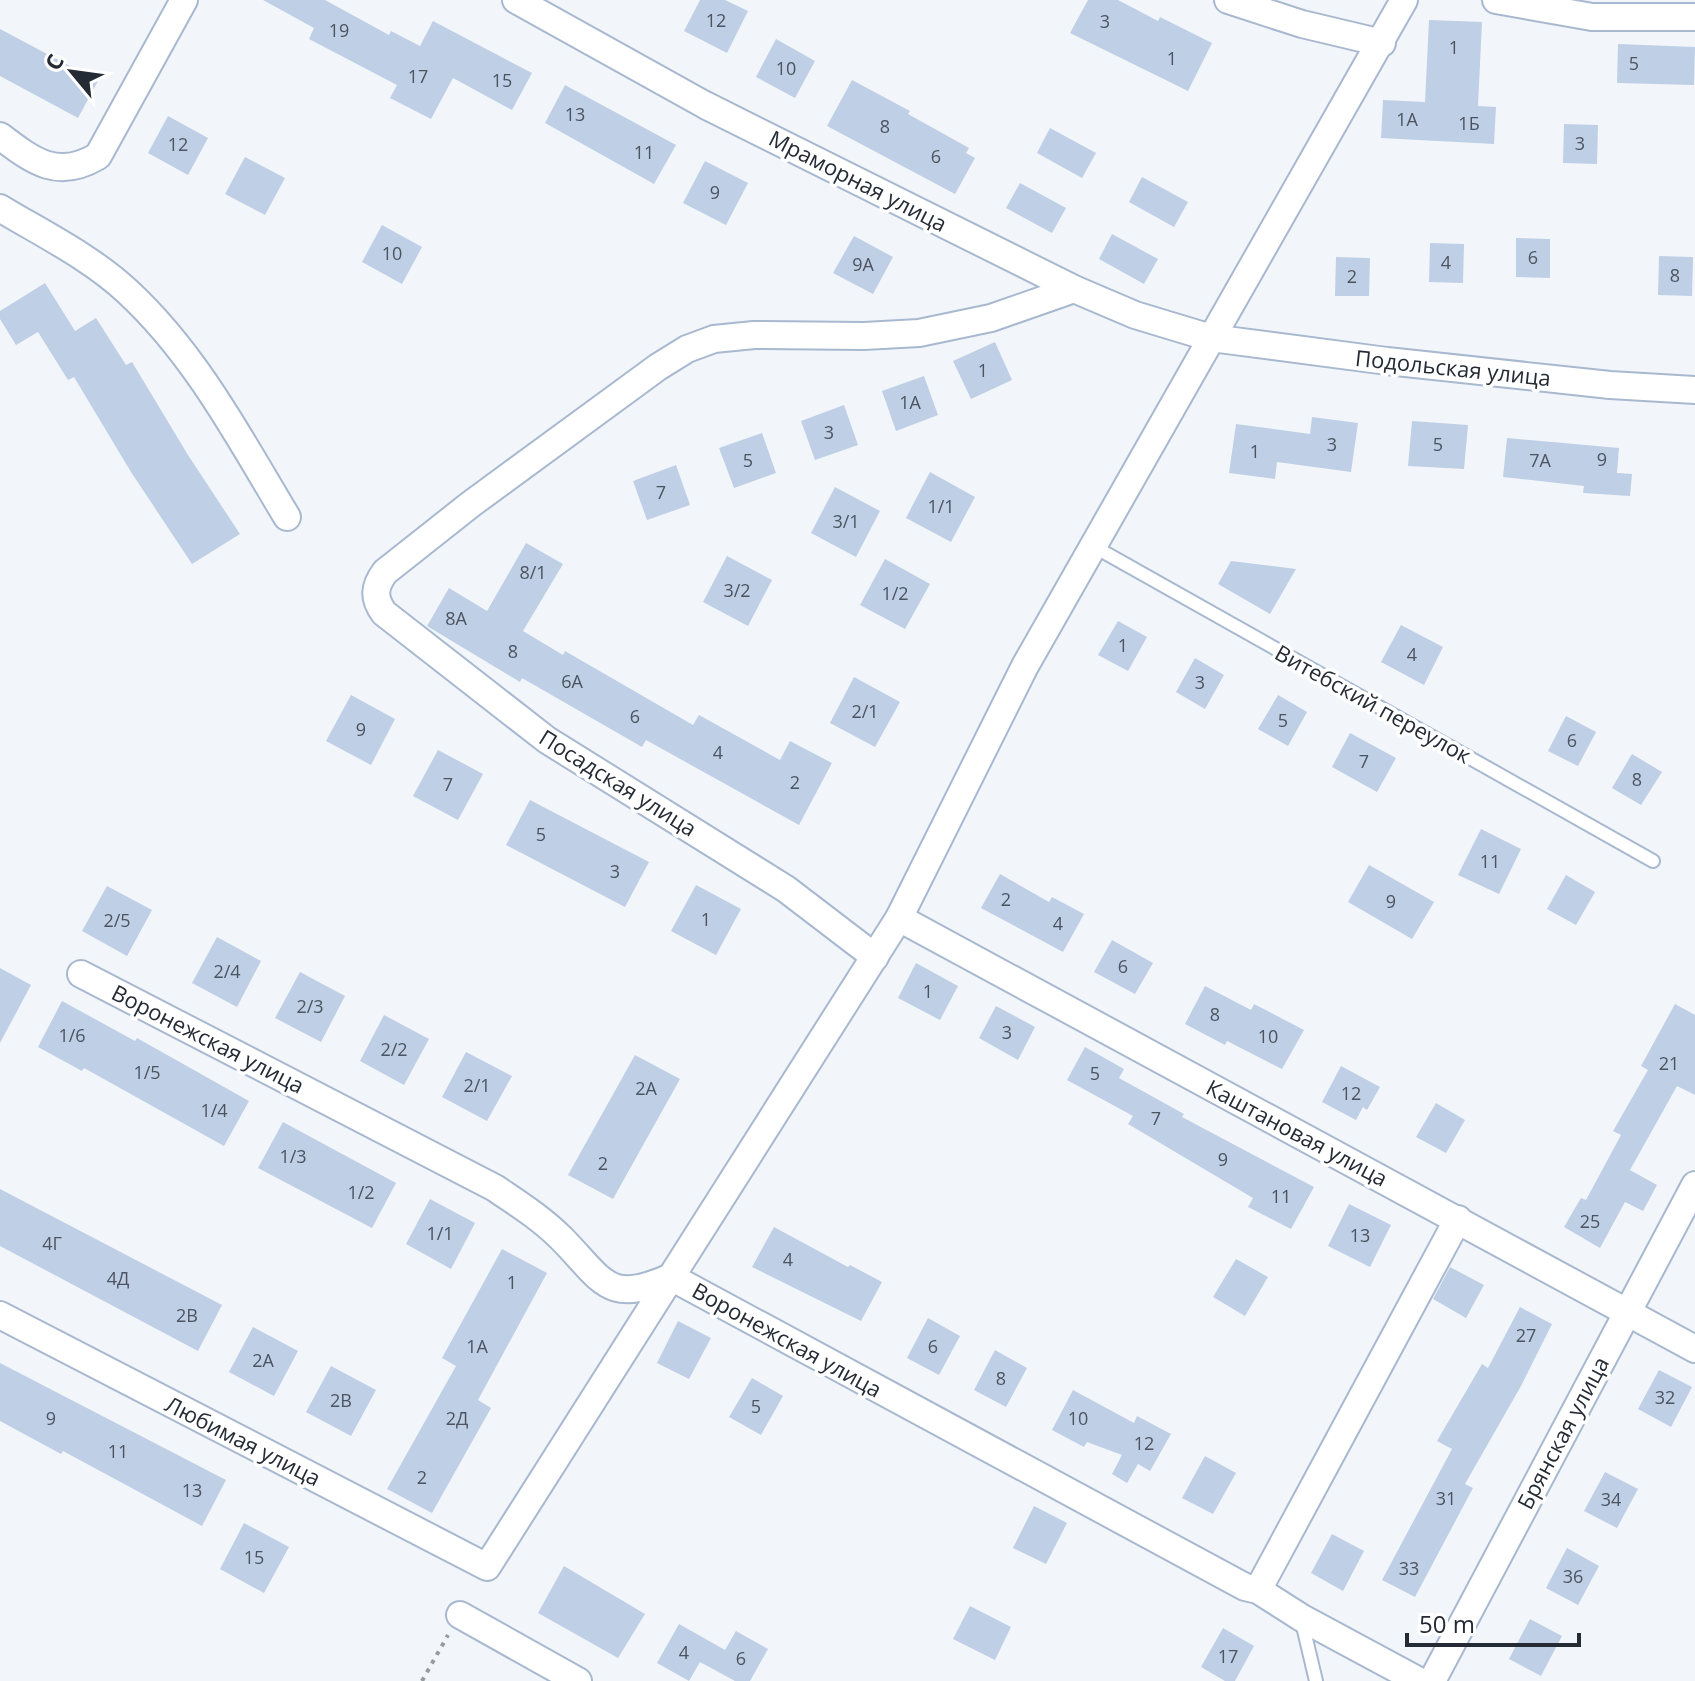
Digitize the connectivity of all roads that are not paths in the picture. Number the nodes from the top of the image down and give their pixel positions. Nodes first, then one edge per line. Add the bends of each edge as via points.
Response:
1 (184, 0) edge
2 (516, 0) edge
3 (1228, 0) edge
4 (1404, 0) edge
5 (1496, 0) edge
6 (1695, 17) edge
7 (1382, 43) junction
8 (0, 136) edge
9 (0, 208) edge
10 (1074, 289) junction
11 (1211, 338) junction
12 (1695, 390) edge
13 (287, 517) dead end
14 (1093, 546) junction
15 (1653, 861) dead end
16 (899, 918) junction
17 (875, 957) junction
18 (81, 974) dead end
19 (1695, 1185) edge
20 (1458, 1219) junction
21 (671, 1277) junction
22 (1627, 1313) junction
23 (0, 1315) edge
24 (1695, 1349) edge
25 (1258, 1590) junction
26 (460, 1615) dead end
27 (1302, 1618) junction
28 (578, 1681) edge
29 (1316, 1681) edge
30 (1419, 1681) edge
31 (1432, 1681) edge

1 - 8 street via 98,156 81,167 62,169 40,162
2 - 10 street, Мраморная улица via 705,105
3 - 7 street
4 - 7 street
5 - 6 street via 1592,17
7 - 11 street
9 - 13 street via 128,292 215,397
10 - 11 street, Мраморная улица
10 - 17 street, Посадская улица via 991,318 919,333 754,335 714,339 687,349 471,504 378,582 377,603 384,613 547,740 786,889
11 - 12 street, Подольская улица via 1596,384
11 - 14 street
14 - 15 lane, Витебский переулок
14 - 16 street via 1025,666
16 - 17 street
16 - 20 street, Каштановая улица
17 - 21 street
18 - 21 street, Воронежская улица via 495,1188 615,1288 634,1291
19 - 22 street, Брянская улица
20 - 22 street, Каштановая улица
20 - 25 street
21 - 23 street, Любимая улица via 487,1567
21 - 25 street, Воронежская улица
22 - 24 street, Каштановая улица
22 - 31 street, Брянская улица
25 - 27 street, Воронежская улица
26 - 28 street
27 - 29 lane
27 - 30 street, Воронежская улица

